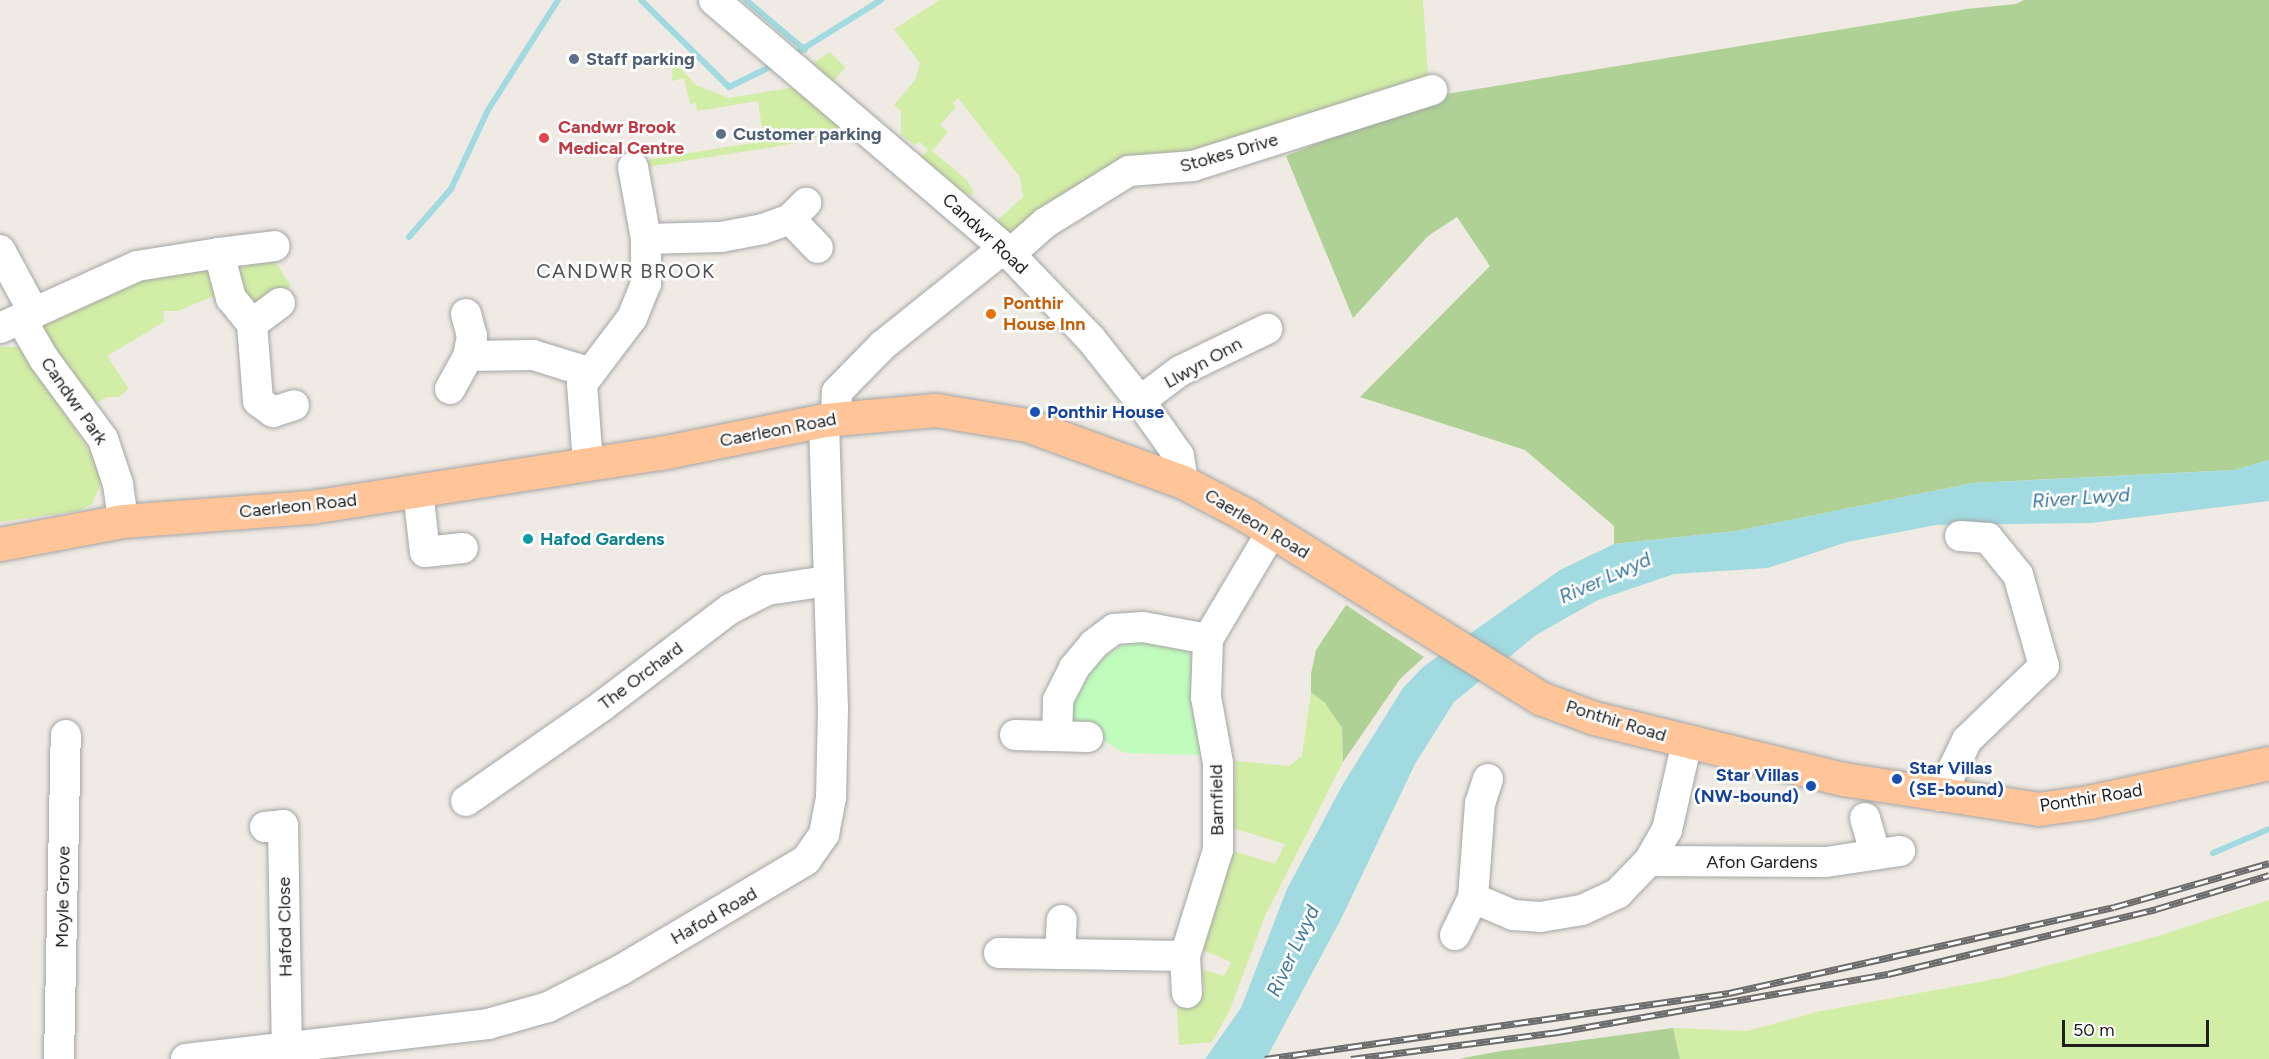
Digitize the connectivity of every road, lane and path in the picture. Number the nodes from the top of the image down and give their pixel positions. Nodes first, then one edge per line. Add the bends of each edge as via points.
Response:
1 (714, 0) edge
2 (1432, 90) dead end
3 (633, 167) dead end
4 (646, 239) junction
5 (275, 246) dead end
6 (818, 248) dead end
7 (0, 250) edge
8 (1007, 251) junction
9 (219, 253) junction
10 (280, 303) dead end
11 (466, 314) dead end
12 (18, 320) edge
13 (252, 324) junction
14 (1267, 329) dead end
15 (468, 356) junction
16 (588, 372) junction
17 (450, 389) dead end
18 (1140, 401) junction
19 (294, 405) dead end
20 (830, 419) junction
21 (588, 464) junction
22 (1183, 482) junction
23 (418, 490) junction
24 (123, 521) junction
25 (1271, 533) junction
26 (1960, 536) dead end
27 (0, 544) edge
28 (463, 548) dead end
29 (828, 581) junction
30 (1208, 639) junction
31 (1499, 671) joint
32 (66, 735) dead end
33 (1015, 735) dead end
34 (1057, 736) junction
35 (1088, 737) dead end
36 (1687, 742) junction
37 (2269, 763) edge
38 (1488, 779) dead end
39 (1940, 796) junction
40 (466, 801) dead end
41 (1865, 818) dead end
42 (265, 827) dead end
43 (1649, 861) junction
44 (1473, 898) junction
45 (1062, 920) dead end
46 (1455, 935) dead end
47 (999, 953) dead end
48 (1060, 954) junction
49 (1185, 956) junction
50 (1187, 993) dead end
51 (287, 1047) junction
52 (59, 1059) edge
53 (186, 1059) edge

1 - 8 street, Candwr Road
2 - 8 street, Stokes Drive via 1193,166 1129,171
3 - 4 street
4 - 6 street via 721,237 763,229 798,211
4 - 16 street via 642,300
5 - 9 street
7 - 12 street, Candwr Park
8 - 18 street, Candwr Road via 1091,339
8 - 20 street, Stokes Drive via 883,345 837,392
9 - 12 street via 137,266
9 - 13 street via 231,298
10 - 13 street
11 - 15 street via 472,336
12 - 24 street, Candwr Park via 103,439 115,473
13 - 19 street via 258,401 273,412
14 - 18 street, Llwyn Onn via 1180,371
15 - 16 street via 533,355
15 - 17 street
16 - 21 street via 582,384
18 - 22 street, Candwr Road via 1179,456
20 - 21 main road, Caerleon Road
20 - 22 main road, Caerleon Road via 936,410 983,417 1027,425
20 - 29 street, Hafod Road
21 - 23 main road, Caerleon Road
22 - 25 main road, Caerleon Road
23 - 24 main road, Caerleon Road via 311,507
23 - 28 street via 425,552
24 - 27 main road, Caerleon Road
25 - 30 street, Barnfield
25 - 31 main road, Caerleon Road
26 - 39 street via 1988,537 2018,575 2044,666 1967,740
29 - 40 street, The Orchard via 767,590 730,609 602,706
29 - 51 street, Hafod Road via 833,709 831,798 824,834 806,860 621,970 549,1007 488,1023
30 - 34 street via 1143,627 1114,629 1094,644 1074,668 1058,700
30 - 49 street, Barnfield via 1206,697 1218,763 1218,840
31 - 36 main road, Ponthir Road via 1540,698 1594,718
32 - 52 street, Moyle Grove
33 - 34 street
34 - 35 street
36 - 39 main road, Ponthir Road via 1843,779
36 - 43 street via 1666,830
37 - 39 main road, Ponthir Road via 2089,802 2038,809
38 - 44 street via 1468,804
41 - 43 street, Afon Gardens via 1887,852 1826,862 1766,865
42 - 51 street, Hafod Close via 284,825
43 - 44 street via 1618,892 1582,910 1540,917 1513,915
44 - 46 street
45 - 48 street
47 - 48 street
48 - 49 street
49 - 50 street, Barnfield
51 - 53 street, Hafod Road

